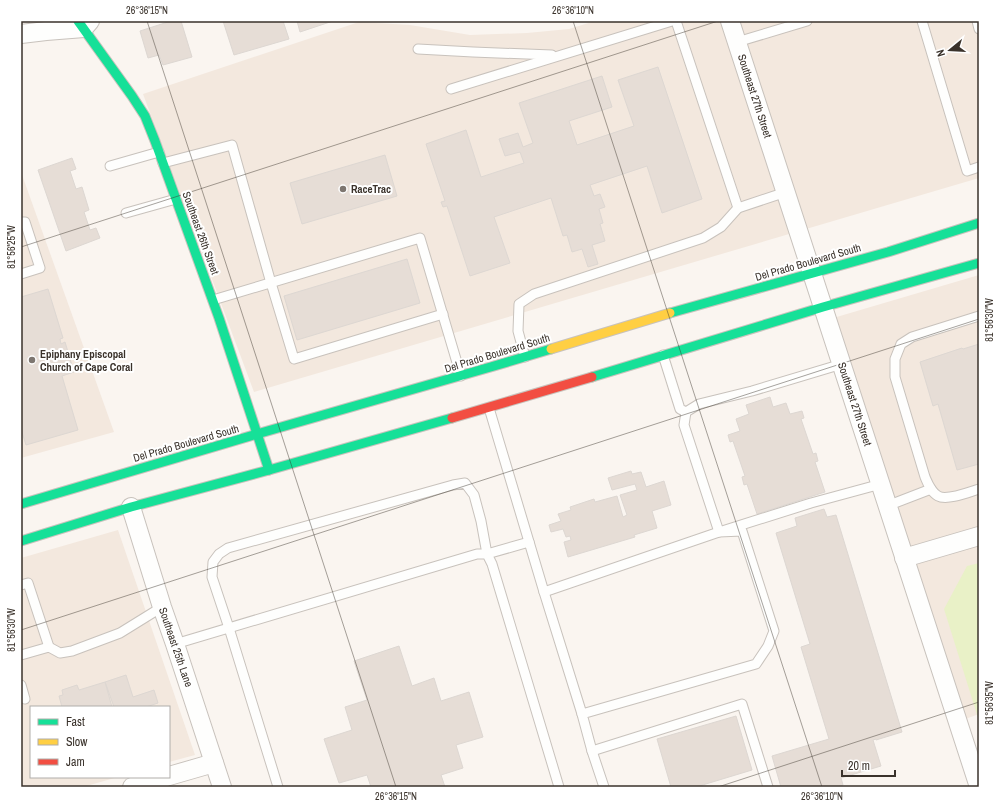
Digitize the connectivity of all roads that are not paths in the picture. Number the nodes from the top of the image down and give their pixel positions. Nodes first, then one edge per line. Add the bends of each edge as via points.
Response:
1 (672, 21) edge
2 (676, 21) edge
3 (730, 21) edge
4 (807, 21) edge
5 (922, 21) edge
6 (977, 21) edge
7 (84, 23) edge
8 (979, 29) edge
9 (21, 34) edge
10 (737, 42) junction
11 (418, 49) dead end
12 (559, 56) junction
13 (451, 89) dead end
14 (159, 152) junction
15 (163, 163) junction
16 (110, 166) dead end
17 (979, 167) edge
18 (786, 192) junction
19 (176, 199) junction
20 (738, 208) junction
21 (126, 213) dead end
22 (21, 222) edge
23 (979, 223) edge
24 (979, 263) edge
25 (21, 274) edge
26 (812, 274) junction
27 (271, 283) junction
28 (213, 300) junction
29 (823, 307) junction
30 (443, 314) junction
31 (979, 316) edge
32 (663, 355) junction
33 (525, 357) junction
34 (842, 364) junction
35 (461, 376) junction
36 (489, 407) junction
37 (686, 412) junction
38 (257, 434) junction
39 (269, 470) junction
40 (881, 484) junction
41 (931, 489) junction
42 (979, 489) edge
43 (21, 504) edge
44 (887, 506) junction
45 (131, 508) junction
46 (719, 532) junction
47 (979, 536) edge
48 (21, 541) edge
49 (529, 542) junction
50 (487, 554) junction
51 (904, 558) junction
52 (24, 584) edge
53 (544, 592) junction
54 (162, 607) junction
55 (229, 628) junction
56 (175, 644) junction
57 (49, 647) junction
58 (21, 655) edge
59 (21, 684) edge
60 (25, 699) dead end
61 (582, 714) junction
62 (592, 751) junction
63 (214, 763) junction
64 (170, 776) edge
65 (163, 778) edge
66 (132, 787) edge
67 (222, 787) edge
68 (278, 787) edge
69 (559, 787) edge
70 (604, 787) edge
71 (768, 787) edge
72 (979, 787) edge

1 - 12 lane
2 - 20 lane
3 - 10 street, Southeast 27th Street
4 - 10 lane
5 - 17 lane via 967,170
6 - 8 lane
7 - 9 street
7 - 14 main road, Southeast 26th Street via 145,116
10 - 18 street, Southeast 27th Street
11 - 12 lane
12 - 13 lane
14 - 15 main road, Southeast 26th Street
14 - 16 lane
15 - 19 main road, Southeast 26th Street
15 - 27 lane via 232,145
18 - 20 lane
18 - 26 street, Southeast 27th Street
19 - 21 lane
19 - 28 main road, Southeast 26th Street
20 - 33 lane via 721,227 703,238 534,294 519,304 518,331
22 - 25 lane via 25,222 40,268
23 - 26 main road, Del Prado Boulevard South
24 - 29 main road
26 - 29 street, Southeast 27th Street
26 - 33 main road, Del Prado Boulevard South via 652,318
27 - 28 lane
27 - 30 lane via 420,238
27 - 30 lane via 294,359
28 - 38 main road, Southeast 26th Street
29 - 32 main road
29 - 34 street, Southeast 27th Street
30 - 35 lane
31 - 41 lane via 912,337 901,344 895,359 895,377 925,477
32 - 36 main road
32 - 37 lane via 680,409
33 - 35 main road, Del Prado Boulevard South
34 - 37 lane via 699,404
34 - 40 street, Southeast 27th Street
35 - 38 main road, Del Prado Boulevard South
36 - 39 main road
36 - 49 lane
37 - 46 lane via 684,425
38 - 39 main road, Southeast 26th Street
38 - 43 main road, Del Prado Boulevard South
39 - 45 main road
40 - 44 street, Southeast 27th Street
40 - 46 lane
41 - 42 lane via 938,496 946,498
41 - 44 lane
44 - 51 street, Southeast 27th Street
45 - 48 main road
45 - 54 street, Southeast 25th Lane
46 - 53 lane
46 - 61 lane via 742,531 774,631 756,664
47 - 51 street
49 - 50 lane
49 - 53 lane
50 - 55 lane via 477,554
50 - 55 lane via 474,495 465,484 453,485 228,548 213,562 212,577
50 - 69 lane
51 - 72 street, Southeast 27th Street
52 - 57 lane
53 - 61 lane
54 - 56 street, Southeast 25th Lane
54 - 57 lane via 120,633 72,651 60,653
55 - 56 lane
55 - 68 lane
56 - 63 street, Southeast 25th Lane
57 - 58 lane
59 - 60 lane
61 - 62 lane
62 - 70 lane
62 - 71 lane via 742,704
63 - 64 street
63 - 67 street, Southeast 25th Lane
65 - 66 street

